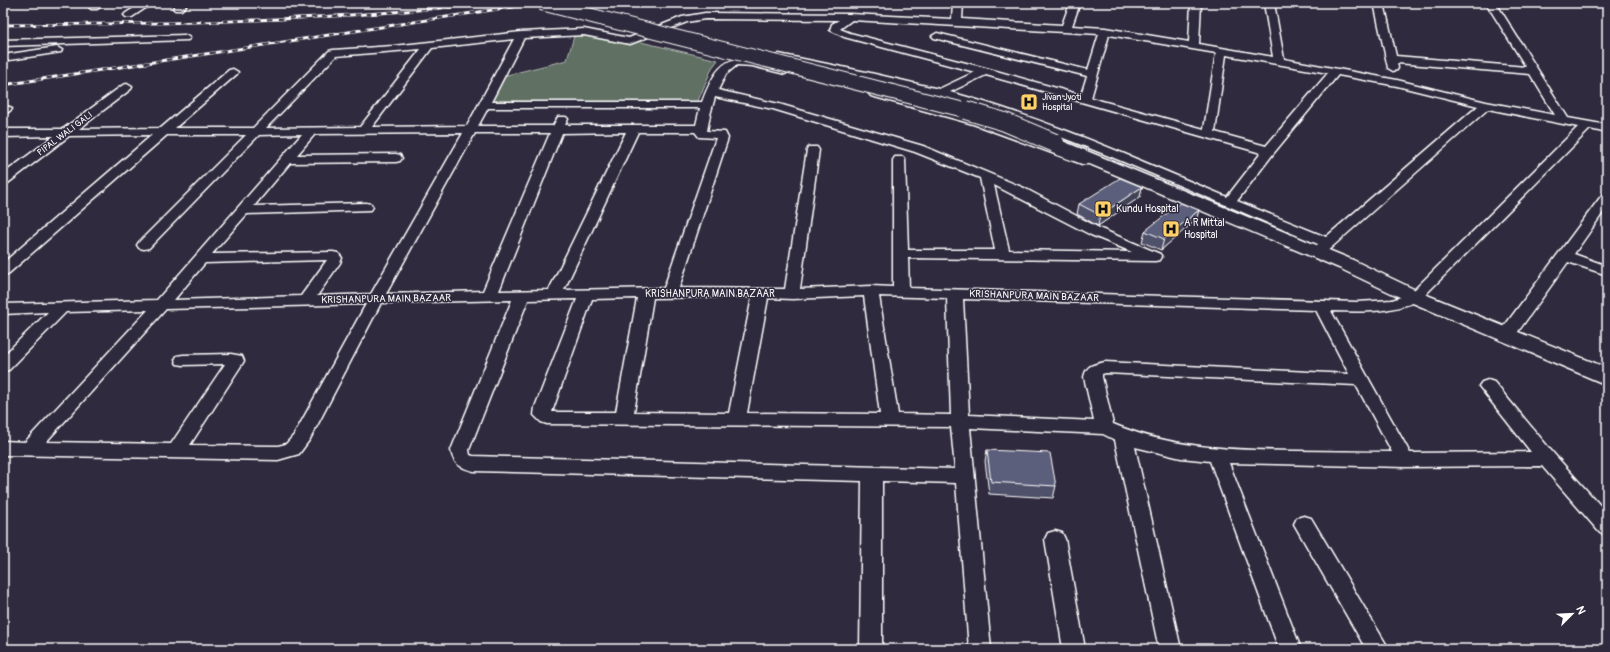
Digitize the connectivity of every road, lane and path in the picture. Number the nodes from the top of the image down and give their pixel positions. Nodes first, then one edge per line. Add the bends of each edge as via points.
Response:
1 (148, 3) edge
2 (541, 3) edge
3 (958, 3) edge
4 (1075, 3) edge
5 (1196, 3) edge
6 (1269, 3) edge
7 (1379, 3) edge
8 (1491, 3) edge
9 (696, 9) dead end
10 (129, 15) dead end
11 (850, 17) junction
12 (685, 19) junction
13 (957, 21) junction
14 (1066, 28) junction
15 (658, 30) junction
16 (1105, 31) junction
17 (521, 35) junction
18 (937, 36) dead end
19 (185, 38) dead end
20 (119, 40) junction
21 (3, 42) edge
22 (429, 46) junction
23 (1194, 47) junction
24 (1222, 52) junction
25 (3, 58) edge
26 (1391, 58) junction
27 (1279, 61) junction
28 (985, 71) junction
29 (1532, 71) junction
30 (233, 72) dead end
31 (1335, 72) junction
32 (1093, 74) junction
33 (1397, 83) junction
34 (127, 87) dead end
35 (712, 90) junction
36 (940, 93) junction
37 (1085, 99) junction
38 (484, 105) junction
39 (568, 105) junction
40 (707, 105) junction
41 (1486, 105) junction
42 (1564, 120) junction
43 (1587, 125) junction
44 (558, 128) junction
45 (634, 128) junction
46 (701, 128) junction
47 (471, 129) junction
48 (1607, 129) edge
49 (312, 130) junction
50 (364, 130) junction
51 (257, 131) junction
52 (164, 132) junction
53 (3, 133) edge
54 (1209, 133) junction
55 (65, 134) junction
56 (813, 150) dead end
57 (1269, 151) junction
58 (396, 158) dead end
59 (287, 159) junction
60 (899, 160) dead end
61 (1131, 175) junction
62 (986, 176) junction
63 (3, 180) edge
64 (1607, 198) edge
65 (1229, 203) junction
66 (366, 207) dead end
67 (243, 210) junction
68 (144, 245) dead end
69 (1323, 248) junction
70 (901, 254) junction
71 (1003, 254) junction
72 (1566, 256) junction
73 (200, 259) junction
74 (3, 271) edge
75 (1607, 271) edge
76 (871, 291) junction
77 (901, 291) junction
78 (1420, 292) junction
79 (646, 293) junction
80 (670, 293) junction
81 (761, 293) junction
82 (586, 294) junction
83 (792, 294) junction
84 (955, 294) junction
85 (522, 295) junction
86 (554, 295) junction
87 (489, 296) junction
88 (376, 299) junction
89 (305, 301) junction
90 (160, 305) junction
91 (1322, 306) junction
92 (62, 307) junction
93 (3, 309) edge
94 (1510, 330) junction
95 (183, 360) dead end
96 (1607, 363) edge
97 (3, 366) edge
98 (1607, 377) edge
99 (1361, 380) junction
100 (1488, 386) dead end
101 (624, 418) junction
102 (737, 420) junction
103 (890, 421) junction
104 (960, 421) junction
105 (1105, 428) junction
106 (1124, 438) junction
107 (3, 448) edge
108 (30, 448) junction
109 (176, 451) junction
110 (1217, 456) junction
111 (1547, 459) junction
112 (1405, 460) junction
113 (872, 474) junction
114 (964, 476) junction
115 (1304, 524) dead end
116 (1607, 527) edge
117 (1055, 539) dead end
118 (871, 649) edge
119 (980, 649) edge
120 (1074, 649) edge
121 (1170, 649) edge
122 (1290, 649) edge
123 (1378, 649) edge

1 - 10 street
2 - 61 main road, bridge via 939,103 1005,122
3 - 13 street
4 - 14 street
5 - 23 street
6 - 27 street
7 - 26 street
8 - 29 street
9 - 12 street
11 - 12 street via 718,15
11 - 13 street
11 - 28 street via 835,26 835,30
12 - 15 street
13 - 14 street
14 - 16 street
15 - 17 street via 630,40 584,32
15 - 36 street
16 - 23 street
16 - 32 street
17 - 22 street
17 - 38 street
18 - 32 street
19 - 20 street
20 - 21 street
20 - 25 street
22 - 50 street
22 - 51 street via 333,53
23 - 24 street
24 - 27 street
24 - 54 street
26 - 29 street
26 - 33 street
27 - 31 street
28 - 36 street
28 - 37 street
29 - 42 street
30 - 52 street
31 - 33 street
31 - 57 street
32 - 37 street
33 - 41 street
34 - 55 street, PIPAL WALI GALI
35 - 40 street
35 - 61 street via 723,69 732,62 743,62 831,82 977,122
35 - 62 street via 715,94 783,108 919,149
36 - 65 street via 1017,117
37 - 54 street
38 - 39 street
38 - 47 street
39 - 40 street
39 - 44 street
40 - 46 street
41 - 42 street
41 - 69 street
42 - 43 street
43 - 48 street
43 - 78 street
44 - 45 street
44 - 47 street
44 - 87 street
45 - 46 street
45 - 86 street
46 - 80 street via 702,134 718,134 722,138
47 - 50 street
47 - 88 street
49 - 50 street
49 - 51 street
49 - 59 street
51 - 52 street
51 - 68 street
52 - 55 street
52 - 74 street
53 - 55 street
54 - 57 street
55 - 63 street, PIPAL WALI GALI
56 - 83 street
57 - 65 street
58 - 59 street
59 - 67 street
60 - 70 street
61 - 69 main road
62 - 71 street
62 - 71 street via 1096,232 1155,257
64 - 72 street
65 - 69 street
66 - 67 street
67 - 73 street
69 - 78 main road via 1346,264
70 - 71 street
70 - 77 street
72 - 75 street
72 - 94 street
73 - 89 street via 333,256 333,263
73 - 90 street
76 - 77 street, KRISHANPURA MAIN BAZAAR
76 - 83 street, KRISHANPURA MAIN BAZAAR
76 - 103 street
77 - 84 street, KRISHANPURA MAIN BAZAAR
78 - 91 street, KRISHANPURA MAIN BAZAAR via 1407,302 1384,306
78 - 94 main road
79 - 80 street, KRISHANPURA MAIN BAZAAR
79 - 82 street, KRISHANPURA MAIN BAZAAR
79 - 101 street
80 - 81 street, KRISHANPURA MAIN BAZAAR
81 - 83 street, KRISHANPURA MAIN BAZAAR
81 - 102 street
82 - 86 street, KRISHANPURA MAIN BAZAAR
82 - 101 street via 543,415 547,418
84 - 91 street, KRISHANPURA MAIN BAZAAR
84 - 104 street
85 - 86 street, KRISHANPURA MAIN BAZAAR
85 - 87 street, KRISHANPURA MAIN BAZAAR
85 - 113 street via 460,450 460,457 465,462
87 - 88 street, KRISHANPURA MAIN BAZAAR
88 - 89 street, KRISHANPURA MAIN BAZAAR
88 - 109 street via 301,439 292,449 278,453
89 - 90 street, KRISHANPURA MAIN BAZAAR
90 - 92 street, KRISHANPURA MAIN BAZAAR
90 - 108 street
91 - 99 street
92 - 93 street, KRISHANPURA MAIN BAZAAR
92 - 97 street
94 - 96 main road
94 - 98 main road
95 - 109 street via 236,361
99 - 105 street via 1105,367 1094,372 1093,377
99 - 112 street
100 - 111 street
101 - 102 street
102 - 103 street
103 - 104 street
104 - 105 street
104 - 114 street
105 - 106 street
106 - 110 street via 1154,446
106 - 121 street
107 - 108 street
108 - 109 street
110 - 112 street
110 - 122 street
111 - 112 street
111 - 116 street
113 - 114 street
113 - 118 street
114 - 119 street
115 - 123 street
117 - 120 street

